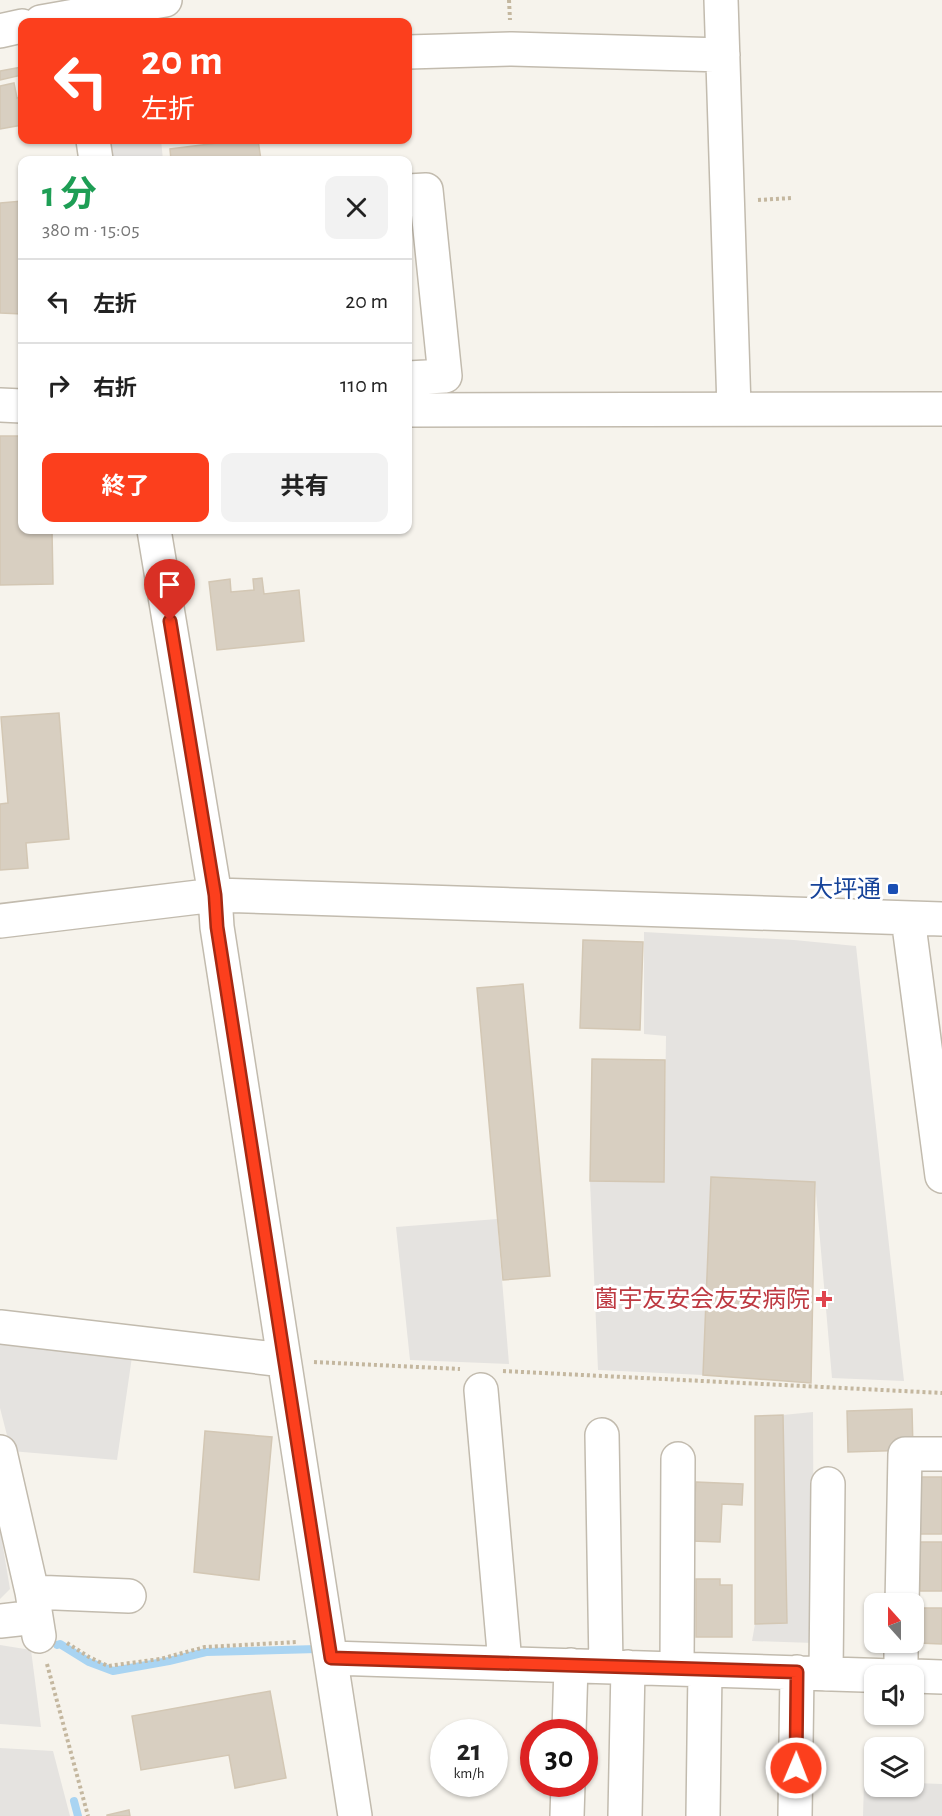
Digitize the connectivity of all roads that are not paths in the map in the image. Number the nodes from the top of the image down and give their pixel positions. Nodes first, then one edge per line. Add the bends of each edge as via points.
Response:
1 (165, 0) edge
2 (721, 0) edge
3 (73, 13) edge
4 (55, 18) edge
5 (18, 27) edge
6 (0, 31) edge
7 (412, 52) edge
8 (723, 55) junction
9 (412, 191) edge
10 (412, 378) edge
11 (0, 405) edge
12 (18, 406) edge
13 (734, 408) junction
14 (942, 409) edge
15 (412, 410) edge
16 (155, 534) edge
17 (215, 895) junction
18 (908, 918) junction
19 (942, 919) edge
20 (0, 921) edge
21 (942, 1176) edge
22 (0, 1327) edge
23 (284, 1360) junction
24 (481, 1377) road end
25 (602, 1435) dead end
26 (0, 1452) edge
27 (942, 1454) edge
28 (678, 1459) dead end
29 (828, 1484) dead end
30 (902, 1593) edge
31 (129, 1596) dead end
32 (36, 1615) junction
33 (0, 1621) edge
34 (329, 1649) junction
35 (506, 1663) junction
36 (571, 1665) junction
37 (617, 1667) junction
38 (691, 1669) junction
39 (811, 1673) junction
40 (864, 1675) edge
41 (924, 1676) edge
42 (942, 1677) edge
43 (569, 1719) edge
44 (568, 1797) edge
45 (355, 1816) edge
46 (567, 1816) edge
47 (625, 1816) edge
48 (703, 1816) edge
49 (795, 1816) edge

1 - 3 street
2 - 8 street
3 - 4 street
5 - 6 street
7 - 8 street via 512,49
8 - 13 street
9 - 10 street via 426,190 445,376
11 - 12 street
13 - 14 street
13 - 15 street
16 - 17 street
17 - 18 street
17 - 20 street
17 - 23 street
18 - 19 street
18 - 21 street
22 - 23 street
23 - 34 street
24 - 35 street
25 - 37 street
26 - 32 street
27 - 30 street via 905,1454
28 - 38 street
29 - 39 street
31 - 32 street
32 - 33 street
34 - 35 street
34 - 45 street
35 - 36 street
36 - 37 street
36 - 43 street
37 - 38 street
37 - 47 street
38 - 39 street
38 - 48 street
39 - 40 street
39 - 49 street
41 - 42 street
44 - 46 street

